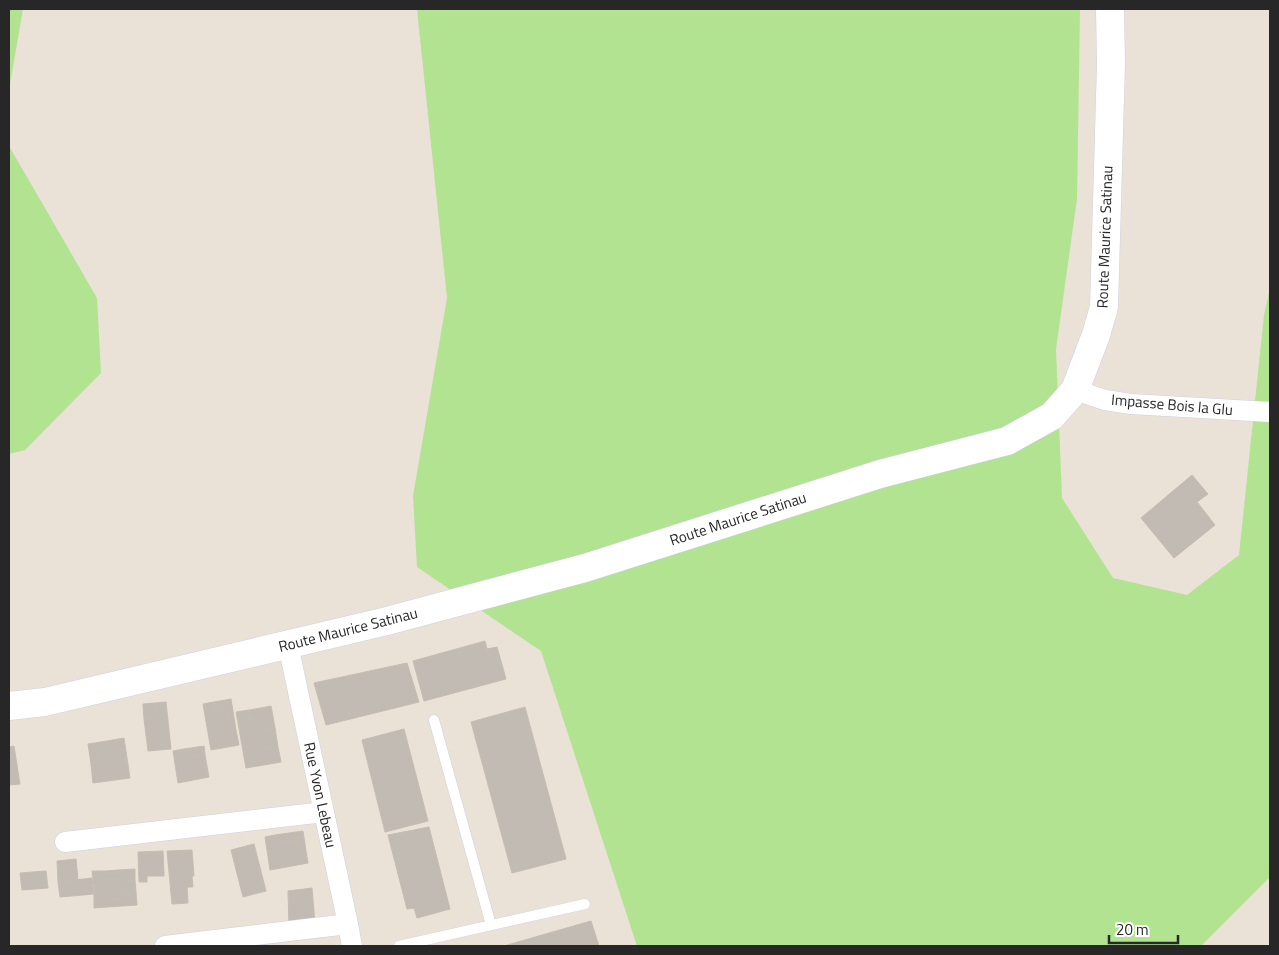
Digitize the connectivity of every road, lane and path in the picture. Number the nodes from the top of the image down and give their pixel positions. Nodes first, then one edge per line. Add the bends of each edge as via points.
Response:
1 (1110, 9) edge
2 (1075, 390) junction
3 (1270, 412) edge
4 (288, 645) junction
5 (9, 706) edge
6 (434, 720) dead end
7 (324, 812) junction
8 (64, 842) dead end
9 (585, 904) dead end
10 (348, 924) junction
11 (491, 926) junction
12 (165, 946) edge
13 (352, 946) edge
14 (399, 946) edge

1 - 2 main road, Route Maurice Satinau via 1104,307
2 - 3 street, Impasse Bois la Glu via 1131,404
2 - 4 main road, Route Maurice Satinau via 1052,416 1007,440 880,474 586,568
4 - 5 main road, Route Maurice Satinau via 45,702
4 - 7 street, Rue Yvon Lebeau
6 - 11 lane
7 - 8 street
7 - 10 street, Rue Yvon Lebeau
9 - 11 lane
10 - 12 street
10 - 13 street, Rue Yvon Lebeau
11 - 14 lane

